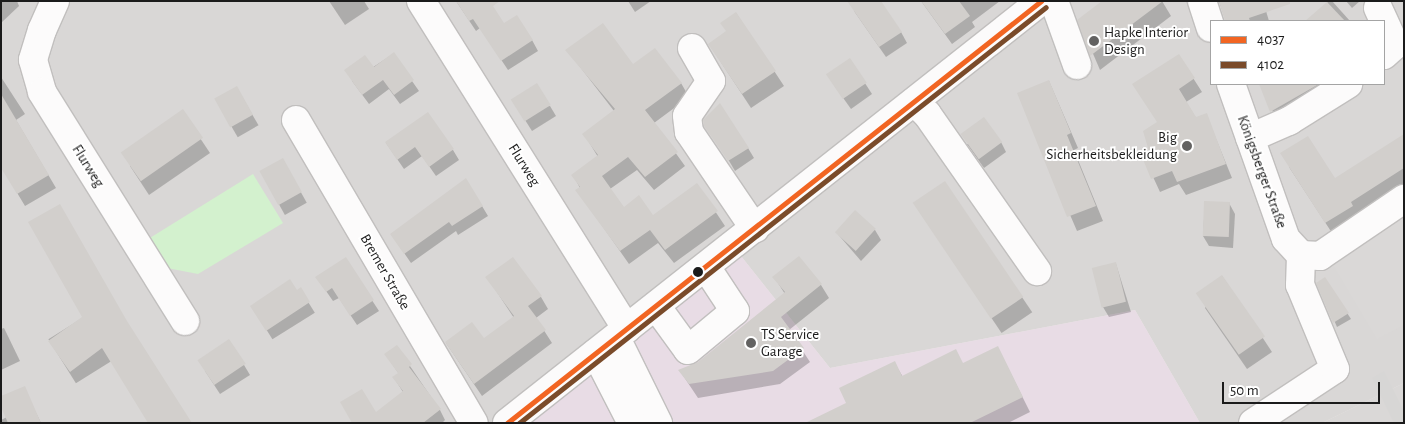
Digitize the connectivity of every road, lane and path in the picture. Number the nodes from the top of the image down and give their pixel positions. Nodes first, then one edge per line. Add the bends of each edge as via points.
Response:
1 (55, 1) edge
2 (421, 1) edge
3 (1041, 1) edge
4 (1054, 1) edge
5 (1202, 1) edge
6 (1378, 8) dead end
7 (1384, 20) edge
8 (1385, 23) edge
9 (1210, 25) edge
10 (692, 48) dead end
11 (1385, 53) edge
12 (1077, 64) dead end
13 (1231, 85) edge
14 (1346, 85) edge
15 (914, 102) junction
16 (296, 120) dead end
17 (1250, 138) junction
18 (1404, 200) edge
19 (756, 228) junction
20 (1301, 256) junction
21 (706, 267) junction
22 (1037, 271) dead end
23 (656, 306) junction
24 (185, 321) dead end
25 (613, 340) junction
26 (521, 418) edge
27 (474, 423) edge
28 (632, 423) edge
29 (658, 423) edge
30 (1253, 423) edge

1 - 24 street, Flurweg via 33,60 42,92
2 - 25 street, Flurweg
3 - 15 street
4 - 12 street
5 - 9 street
6 - 7 street
8 - 11 street via 1395,45
10 - 19 street via 711,81 686,116 689,132
13 - 17 street, Königsberger Straße
14 - 17 street via 1289,121
15 - 19 street
15 - 22 street via 927,114
16 - 27 street, Bremer Straße
17 - 20 street, Königsberger Straße via 1286,239
18 - 20 street via 1320,256
19 - 21 street
20 - 30 street via 1300,284 1335,369
21 - 23 street
21 - 23 street via 735,311 688,350
23 - 25 street
25 - 26 street
25 - 28 street
25 - 29 street

